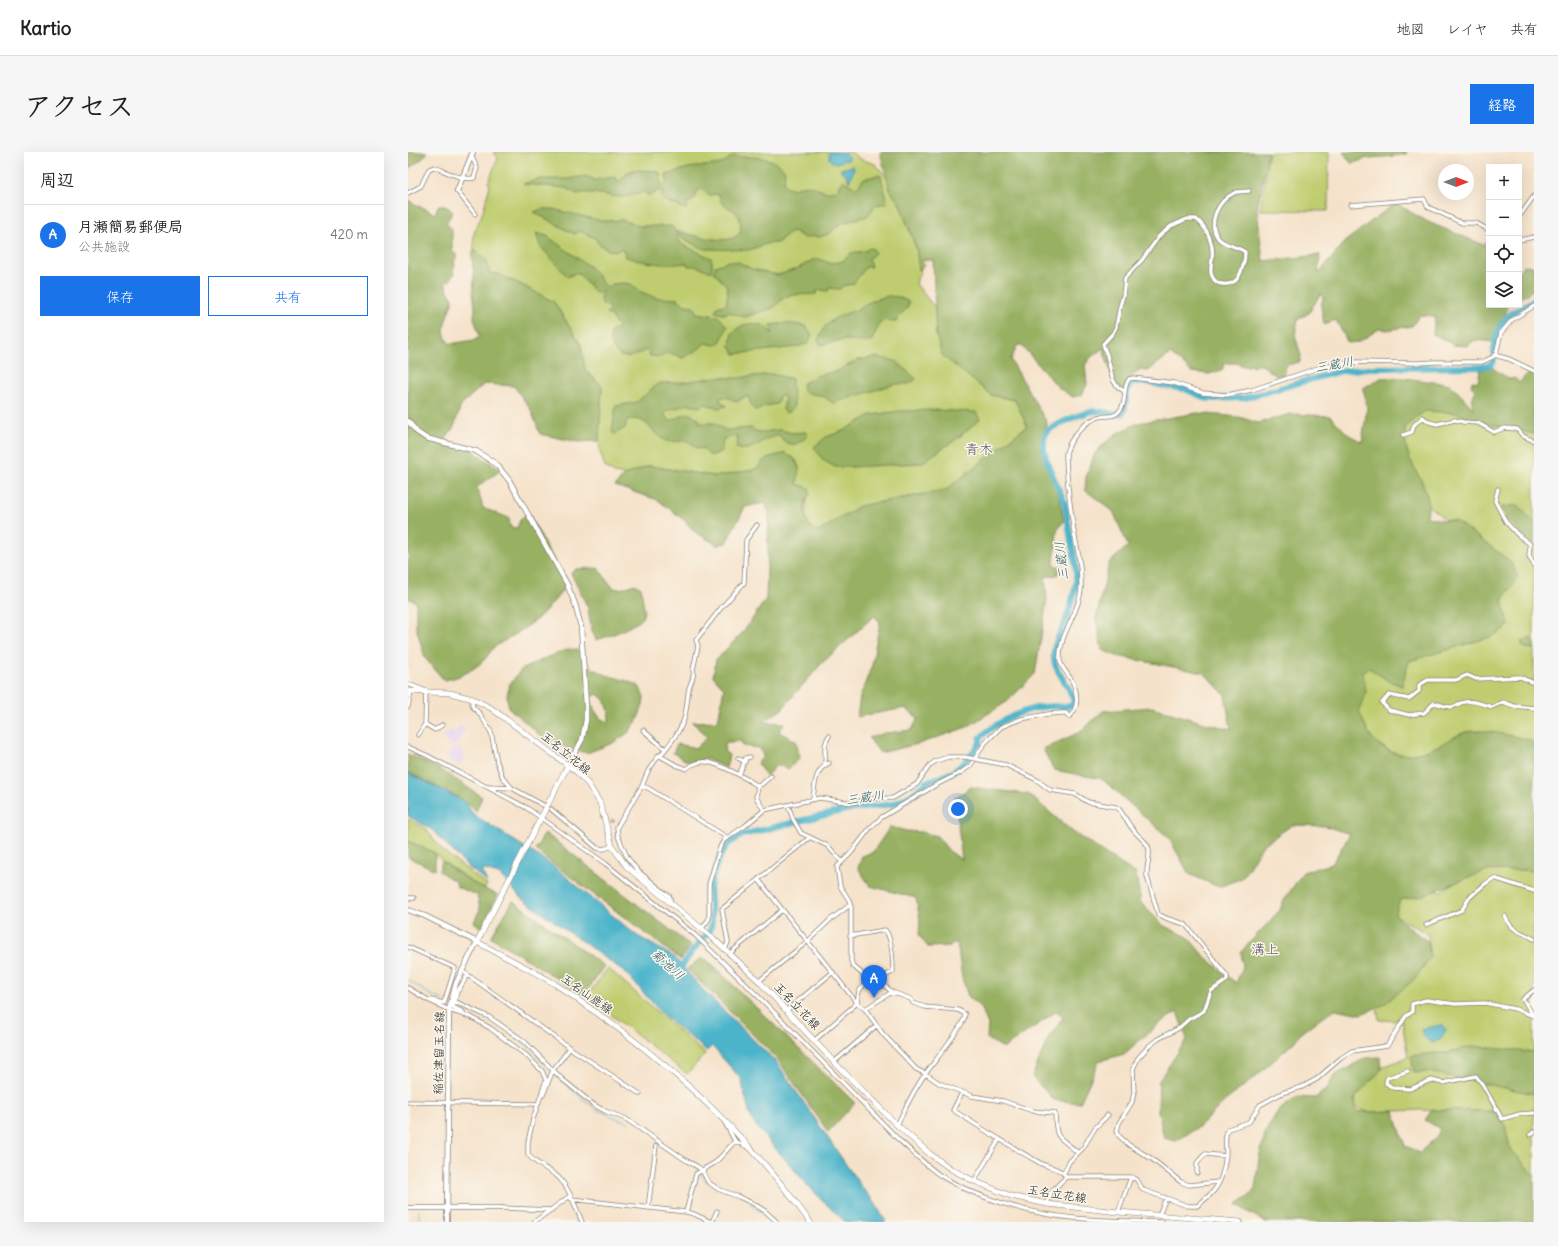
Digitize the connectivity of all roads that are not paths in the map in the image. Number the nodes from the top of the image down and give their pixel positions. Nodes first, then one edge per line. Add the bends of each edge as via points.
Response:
1 (472, 154) edge
2 (462, 178) junction
3 (457, 191) joint
4 (1249, 191) dead end
5 (408, 193) edge
6 (1534, 196) edge
7 (1350, 205) dead end
8 (1522, 213) edge
9 (476, 214) dead end
10 (1486, 228) edge
11 (1534, 237) edge
12 (1522, 239) edge
13 (1534, 306) edge
14 (1494, 356) junction
15 (1534, 371) edge
16 (1124, 391) junction
17 (408, 421) edge
18 (1403, 435) dead end
19 (1534, 441) edge
20 (1498, 489) dead end
21 (757, 525) dead end
22 (1534, 565) edge
23 (1534, 683) edge
24 (408, 684) edge
25 (409, 691) edge
26 (426, 691) junction
27 (473, 699) junction
28 (408, 707) edge
29 (1534, 708) edge
30 (425, 724) junction
31 (442, 725) dead end
32 (643, 730) dead end
33 (418, 735) dead end
34 (829, 736) dead end
35 (408, 748) edge
36 (665, 749) junction
37 (660, 756) junction
38 (750, 757) dead end
39 (738, 758) dead end
40 (972, 759) junction
41 (745, 762) junction
42 (829, 764) dead end
43 (568, 765) junction
44 (824, 766) junction
45 (739, 775) junction
46 (771, 776) dead end
47 (485, 786) junction
48 (642, 786) junction
49 (758, 786) junction
50 (512, 788) junction
51 (813, 799) junction
52 (543, 805) dead end
53 (788, 805) junction
54 (551, 809) dead end
55 (764, 810) junction
56 (541, 819) junction
57 (614, 822) tunnel mouth
58 (620, 823) junction
59 (728, 838) junction
60 (809, 838) junction
61 (612, 846) junction
62 (842, 862) junction
63 (758, 879) junction
64 (1534, 891) edge
65 (408, 898) edge
66 (414, 898) dead end
67 (670, 902) junction
68 (850, 905) junction
69 (408, 910) edge
70 (782, 910) junction
71 (1505, 916) dead end
72 (1426, 925) dead end
73 (704, 930) junction
74 (850, 936) junction
75 (1534, 939) edge
76 (808, 940) junction
77 (477, 942) junction
78 (408, 947) edge
79 (727, 952) junction
80 (833, 972) junction
81 (878, 980) junction
82 (759, 981) junction
83 (865, 984) junction
84 (408, 988) edge
85 (1534, 990) edge
86 (892, 992) junction
87 (428, 1000) junction
88 (454, 1001) junction
89 (857, 1003) junction
90 (865, 1009) junction
91 (449, 1010) junction
92 (787, 1010) junction
93 (1534, 1015) edge
94 (471, 1017) junction
95 (876, 1026) junction
96 (815, 1040) junction
97 (570, 1048) junction
98 (834, 1062) junction
99 (553, 1070) junction
100 (1408, 1071) dead end
101 (926, 1074) junction
102 (962, 1093) junction
103 (640, 1094) dead end
104 (540, 1096) junction
105 (408, 1102) edge
106 (448, 1102) junction
107 (537, 1104) junction
108 (1534, 1113) edge
109 (1108, 1115) dead end
110 (724, 1120) junction
111 (897, 1125) junction
112 (1534, 1132) edge
113 (1530, 1135) dead end
114 (999, 1140) junction
115 (735, 1141) junction
116 (656, 1146) dead end
117 (750, 1149) junction
118 (1078, 1152) junction
119 (1226, 1156) junction
120 (700, 1171) junction
121 (1197, 1173) dead end
122 (1065, 1176) junction
123 (1131, 1177) junction
124 (974, 1181) junction
125 (1218, 1182) junction
126 (570, 1197) junction
127 (1166, 1198) junction
128 (1047, 1204) junction
129 (408, 1208) edge
130 (448, 1208) junction
131 (501, 1208) joint
132 (648, 1208) junction
133 (552, 1210) junction
134 (717, 1211) dead end
135 (686, 1212) junction
136 (1118, 1212) junction
137 (1158, 1215) junction
138 (1214, 1219) junction
139 (447, 1222) edge
140 (534, 1222) edge
141 (582, 1222) edge
142 (711, 1222) edge
143 (777, 1222) edge
144 (810, 1222) edge
145 (1163, 1222) edge
146 (1203, 1222) edge
147 (1240, 1222) edge

1 - 2 street
1 - 2 street via 477,168 474,178
2 - 3 street
2 - 5 street via 434,167 429,169 421,186
3 - 9 street
4 - 16 street via 1234,193 1227,197 1217,210 1214,220 1214,228 1222,242 1245,252 1242,269 1232,283 1217,283 1213,279 1212,247 1196,219 1187,219 1160,235 1125,278 1116,327 1103,344 1112,380
6 - 8 street
7 - 10 street via 1424,199 1428,207 1462,223 1476,223
11 - 12 street
13 - 14 street via 1512,320 1503,330
14 - 15 street via 1509,359
14 - 16 street via 1482,362 1353,362 1318,368 1252,390 1227,395 1203,393 1174,383 1133,378 1129,379
16 - 40 street via 1122,408 1111,417 1099,417 1082,427 1066,453 1068,495 1081,568 1081,589 1063,642 1060,661 1073,683 1077,695 1076,707 1069,717 1062,712 1048,714 1020,719 1001,727
17 - 43 street via 426,438 476,451 496,464 512,485 567,584 581,627 586,706 582,740
18 - 19 street via 1412,432 1414,425 1423,417 1437,424 1456,420 1478,423 1494,432 1505,428 1516,429
20 - 22 street via 1495,502 1506,522 1530,544 1529,556
21 - 36 street via 746,540 744,583 696,640 698,646 694,674 684,720
23 - 29 street via 1520,677 1476,678 1467,675 1456,680 1428,680 1419,685 1419,691 1409,698 1389,695 1382,703 1389,710 1409,715 1424,713 1434,704 1449,708 1462,702 1477,702 1492,707 1503,702
24 - 26 street
25 - 26 main road, 玉名立花線
25 - 28 street
26 - 27 main road, 玉名立花線 via 450,693
26 - 30 street
27 - 43 main road, 玉名立花線 via 491,708
27 - 50 street via 473,708 491,732 499,770
30 - 31 street via 435,730
30 - 33 street
32 - 36 street
34 - 44 street via 824,748
35 - 47 street
36 - 37 street
37 - 45 street via 686,769 699,762 707,762
37 - 48 street via 654,761
38 - 41 street via 746,758
39 - 41 street
40 - 51 street via 948,757 936,761 930,765 917,784 893,798 852,803 824,798
40 - 62 street via 970,766 960,773 882,817
40 - 125 street via 1006,765 1037,780 1050,790 1075,794 1088,802 1120,810 1149,849 1146,869 1158,914 1185,924 1227,976 1225,982 1211,991 1204,1011 1158,1039 1138,1058 1133,1069 1132,1102 1117,1132 1129,1145 1181,1182 1189,1185
41 - 45 street
42 - 44 street
43 - 56 main road
43 - 61 main road, 玉名立花線 via 588,784 600,803
44 - 51 street via 816,776
45 - 49 street
46 - 49 street
47 - 50 street
47 - 56 street via 527,808
48 - 58 street
48 - 59 street
49 - 55 street via 756,797
50 - 52 street
51 - 53 street
53 - 55 street
53 - 60 street via 798,828
54 - 61 street via 597,848
55 - 59 street
56 - 77 main road
56 - 145 street via 612,868 699,938 899,1140 941,1176 966,1189 1009,1205 1041,1212 1073,1218
57 - 58 street
58 - 67 street via 618,836 627,857 638,871 670,897
59 - 73 street via 720,847 711,873 708,895 709,919
60 - 62 street via 828,846
60 - 63 street
61 - 67 main road, 玉名立花線 via 627,867
62 - 68 street via 837,867 837,875
63 - 70 street
63 - 79 street via 722,909 728,942
64 - 72 street via 1494,878 1469,898 1462,910
65 - 66 street
67 - 73 main road, 玉名立花線
68 - 74 street
68 - 76 street
69 - 77 street
70 - 76 street
70 - 79 street
71 - 75 street via 1516,932 1523,932
73 - 79 main road, 玉名立花線
74 - 81 street via 885,930 887,932 893,957 893,972
74 - 83 street via 851,961 867,978
76 - 80 street
76 - 82 street
77 - 91 street, 稲佐津留玉名線 via 456,983
77 - 110 main road, 玉名山鹿線 via 556,984 621,1030 684,1082
78 - 87 street via 455,968 444,1003
79 - 82 main road, 玉名立花線
80 - 89 street
80 - 92 street
81 - 83 street via 873,984
81 - 86 street
82 - 92 main road, 玉名立花線
83 - 89 street via 859,991
84 - 87 street
85 - 93 street via 1523,999
86 - 90 street
86 - 101 street via 925,1007 958,1010 965,1014
87 - 91 street
88 - 94 street via 454,1006
88 - 97 street via 467,974
88 - 99 street via 489,1017 524,1041
89 - 90 street
89 - 96 street
90 - 95 street
91 - 94 street
91 - 106 street, 稲佐津留玉名線
92 - 96 main road, 玉名立花線
93 - 119 street via 1485,1004 1455,1004 1426,1000 1412,1004 1412,1012 1406,1016 1387,1046 1352,1051 1317,1079 1260,1105 1249,1122 1228,1129
94 - 104 street via 502,1036 542,1071 546,1080
95 - 98 street
95 - 101 street via 916,1069
96 - 98 main road, 玉名立花線
97 - 99 street
97 - 103 street
98 - 111 main road, 玉名立花線
99 - 104 street
99 - 120 street via 594,1105 626,1119
100 - 108 street via 1387,1078 1386,1083 1394,1088 1410,1089 1431,1080 1443,1083 1476,1076 1502,1119
101 - 102 street
101 - 111 street
102 - 114 street via 953,1110
102 - 118 street via 1003,1101 1028,1110 1055,1113 1056,1132
104 - 107 street
105 - 106 street
106 - 107 street
106 - 130 street, 稲佐津留玉名線
107 - 126 street via 530,1131 528,1154 536,1163 564,1182
109 - 118 street
110 - 115 street
110 - 117 main road, 玉名山鹿線
111 - 124 main road, 玉名立花線 via 930,1154 952,1170
112 - 113 street
114 - 122 street via 1044,1165 1057,1169
114 - 124 street
115 - 117 street
115 - 120 street via 716,1162
116 - 132 street
117 - 144 main road, 玉名山鹿線
118 - 122 street via 1068,1162
119 - 121 street via 1205,1154 1197,1163
119 - 125 street
120 - 135 street via 694,1180
120 - 143 street via 708,1182 718,1189 752,1203
122 - 123 street
122 - 128 street via 1051,1192
123 - 127 street via 1137,1180 1143,1190
123 - 136 street
124 - 128 main road, 玉名立花線 via 1011,1196
125 - 127 street via 1216,1189 1198,1206 1188,1206
126 - 132 street
126 - 133 street
126 - 141 street
127 - 137 street
128 - 136 main road, 玉名立花線
129 - 130 street
130 - 131 street
130 - 139 street, 稲佐津留玉名線
131 - 133 street
132 - 135 street
133 - 140 street
134 - 142 street
135 - 142 street
136 - 137 main road, 玉名立花線
137 - 138 main road, 玉名立花線
138 - 146 street
138 - 147 main road, 玉名立花線

